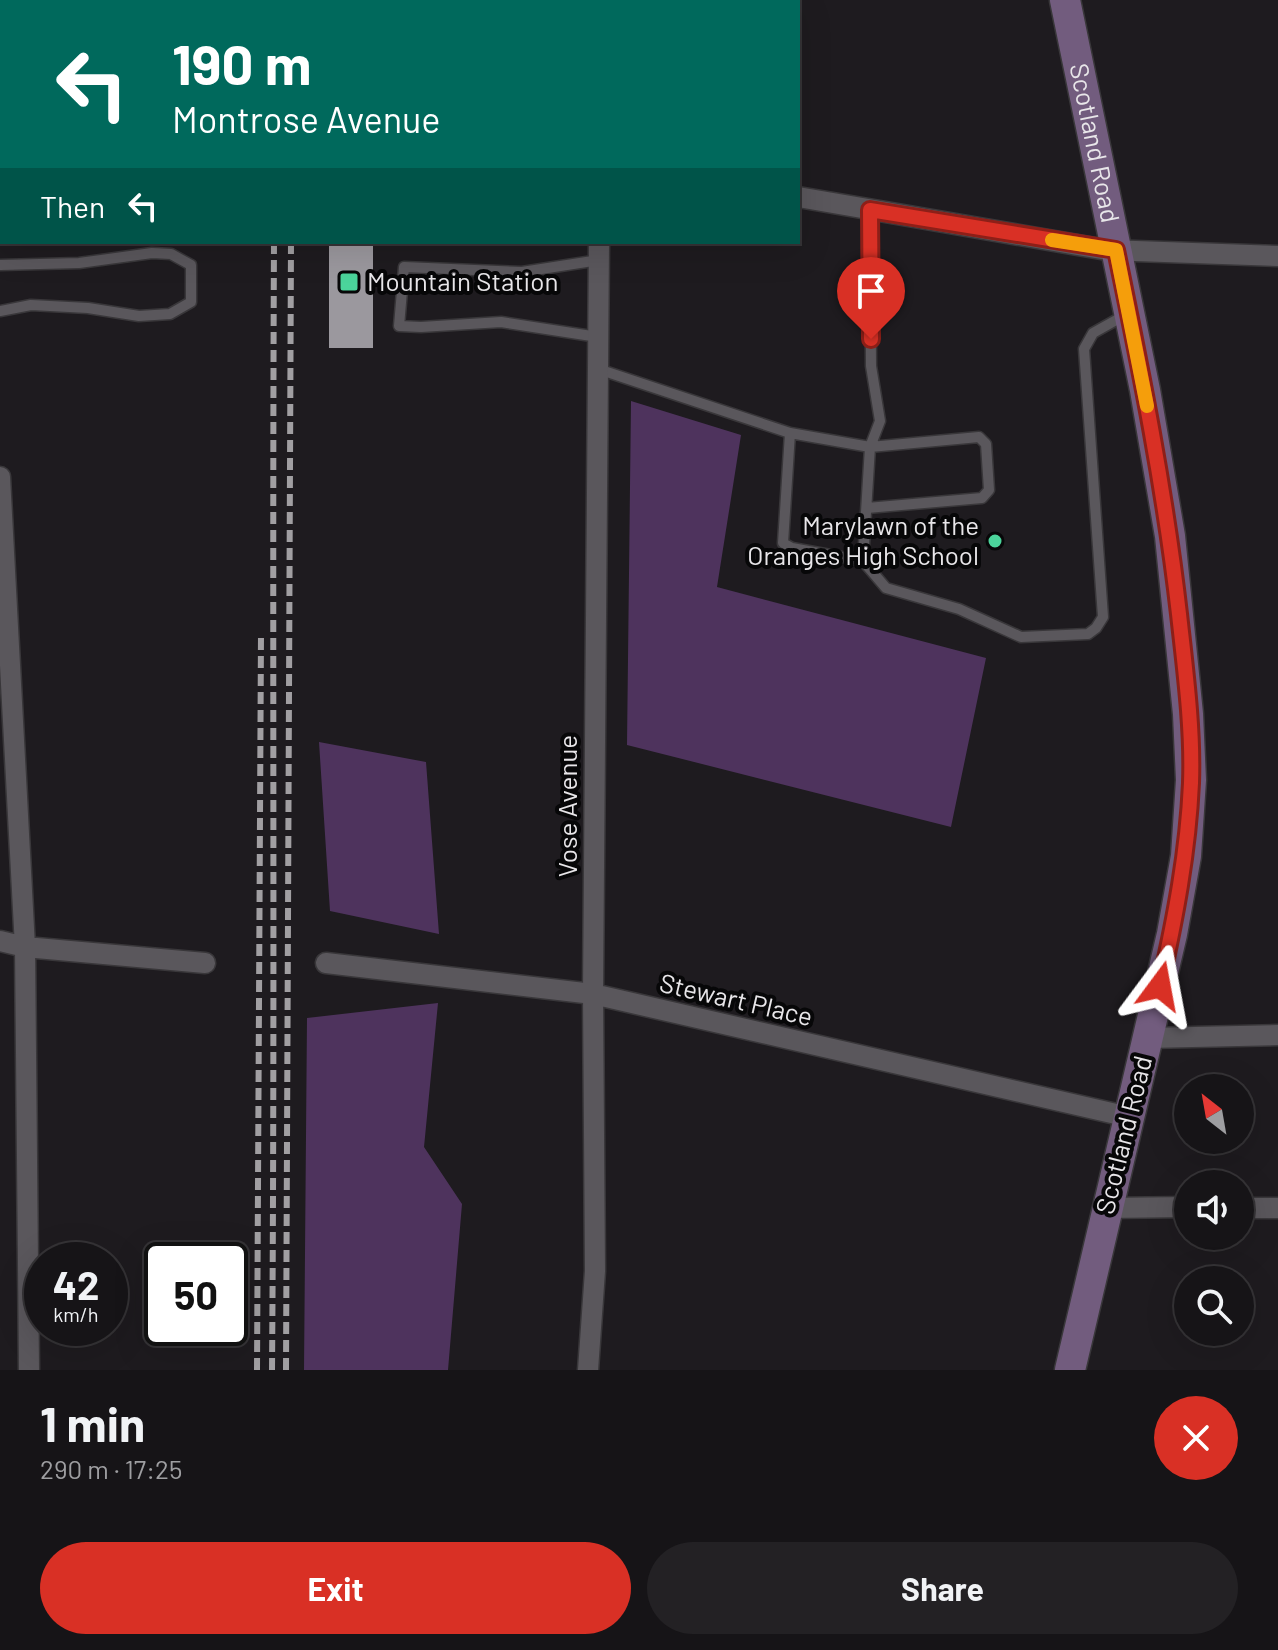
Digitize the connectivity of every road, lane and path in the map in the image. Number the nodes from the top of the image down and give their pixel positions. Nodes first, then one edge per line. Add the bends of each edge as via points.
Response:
1 (1065, 0) edge
2 (800, 197) edge
3 (870, 210) junction
4 (1116, 250) junction
5 (599, 251) edge
6 (1278, 256) edge
7 (0, 265) edge
8 (0, 311) edge
9 (1129, 313) junction
10 (598, 337) junction
11 (597, 369) junction
12 (790, 433) junction
13 (870, 447) junction
14 (0, 477) edge
15 (867, 508) junction
16 (863, 561) junction
17 (0, 941) edge
18 (25, 947) junction
19 (205, 963) dead end
20 (326, 963) dead end
21 (593, 994) junction
22 (1278, 1035) edge
23 (1148, 1038) junction
24 (1129, 1117) junction
25 (1174, 1207) edge
26 (1106, 1208) junction
27 (1254, 1208) edge
28 (1278, 1208) edge
29 (29, 1370) edge
30 (588, 1370) edge
31 (1070, 1370) edge

1 - 4 main road, Scotland Road
2 - 3 street
3 - 4 street
3 - 13 lane via 871,366 880,421
4 - 6 street
4 - 9 main road, Scotland Road
5 - 10 street, Vose Avenue
5 - 10 lane via 522,272 404,267 399,326 501,322
7 - 8 lane via 79,263 152,253 171,254 191,265 191,302 170,314 31,305
9 - 16 lane via 1093,333 1084,349 1103,617 1096,628 1088,634 1021,637 959,609 886,588
9 - 23 main road, Scotland Road via 1170,536 1191,780 1186,856
10 - 11 street, Vose Avenue
11 - 12 lane
11 - 21 street, Vose Avenue
12 - 13 lane
12 - 16 lane via 783,543
13 - 15 lane
13 - 15 lane via 979,437 986,444 989,490 982,498
14 - 18 street
15 - 16 lane
17 - 18 street
18 - 19 street
18 - 29 street
20 - 21 street, Stewart Place
21 - 24 street, Stewart Place
21 - 30 street, Vose Avenue via 595,1271
22 - 23 street
23 - 24 main road, Scotland Road
24 - 26 main road, Scotland Road
25 - 26 street
26 - 31 main road, Scotland Road
27 - 28 street

